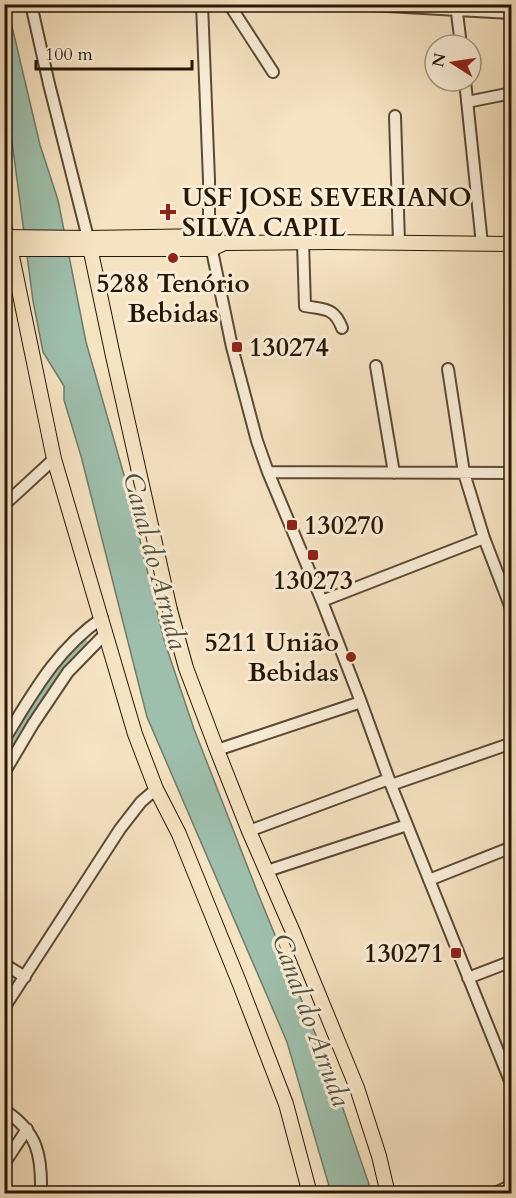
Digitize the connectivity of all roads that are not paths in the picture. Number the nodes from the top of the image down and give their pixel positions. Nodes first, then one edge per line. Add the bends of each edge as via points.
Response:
1 (31, 4) edge
2 (202, 4) edge
3 (229, 4) edge
4 (353, 4) edge
5 (456, 8) edge
6 (512, 13) edge
7 (459, 33) edge
8 (273, 72) dead end
9 (466, 93) edge
10 (512, 93) edge
11 (467, 102) junction
12 (394, 116) dead end
13 (4, 222) edge
14 (303, 242) junction
15 (399, 242) junction
16 (11, 243) edge
17 (215, 243) junction
18 (90, 244) junction
19 (482, 244) junction
20 (512, 244) edge
21 (342, 328) dead end
22 (376, 366) dead end
23 (448, 369) dead end
24 (54, 459) junction
25 (268, 472) junction
26 (394, 473) junction
27 (464, 473) junction
28 (512, 473) edge
29 (4, 505) edge
30 (484, 538) junction
31 (322, 601) junction
32 (512, 611) edge
33 (102, 618) junction
34 (106, 633) junction
35 (361, 702) junction
36 (4, 740) edge
37 (512, 743) edge
38 (217, 750) junction
39 (4, 773) edge
40 (390, 782) junction
41 (156, 789) junction
42 (407, 825) junction
43 (249, 831) junction
44 (512, 847) edge
45 (267, 871) junction
46 (429, 880) junction
47 (512, 961) edge
48 (4, 964) edge
49 (25, 977) junction
50 (468, 978) junction
51 (4, 1008) edge
52 (512, 1086) edge
53 (4, 1110) edge
54 (27, 1129) junction
55 (4, 1164) edge
56 (512, 1185) edge
57 (41, 1194) edge
58 (310, 1194) edge
59 (388, 1194) edge
60 (493, 1194) edge

1 - 18 street
2 - 17 street
3 - 8 street
4 - 5 street
5 - 6 street
5 - 7 street
9 - 11 street
10 - 11 street
11 - 19 street
12 - 15 street
13 - 16 street
14 - 15 main road
14 - 17 main road
14 - 21 street via 305,306 328,310 338,316
15 - 19 main road
16 - 18 main road
16 - 24 main road
17 - 18 main road
17 - 25 street via 232,347
18 - 38 main road via 170,610 186,668
19 - 20 main road
22 - 26 street
23 - 27 street
24 - 29 street
24 - 33 main road
25 - 26 street
25 - 31 street
26 - 27 street
27 - 28 street
27 - 30 street
30 - 31 street
30 - 32 street
31 - 35 street
33 - 34 main road
33 - 36 street via 84,630 53,664
34 - 39 street via 68,672
34 - 41 main road via 135,734
35 - 38 street
35 - 40 street
37 - 40 street
38 - 43 main road
40 - 42 street
40 - 43 street
41 - 49 street via 130,814
41 - 58 main road via 183,844 286,1104
42 - 45 street
42 - 46 street
43 - 45 main road
44 - 46 street
45 - 59 main road via 357,1088
46 - 50 street
47 - 50 street
48 - 49 street
49 - 51 street
50 - 52 street
53 - 54 street
54 - 55 street
54 - 57 street via 40,1164
56 - 60 street

